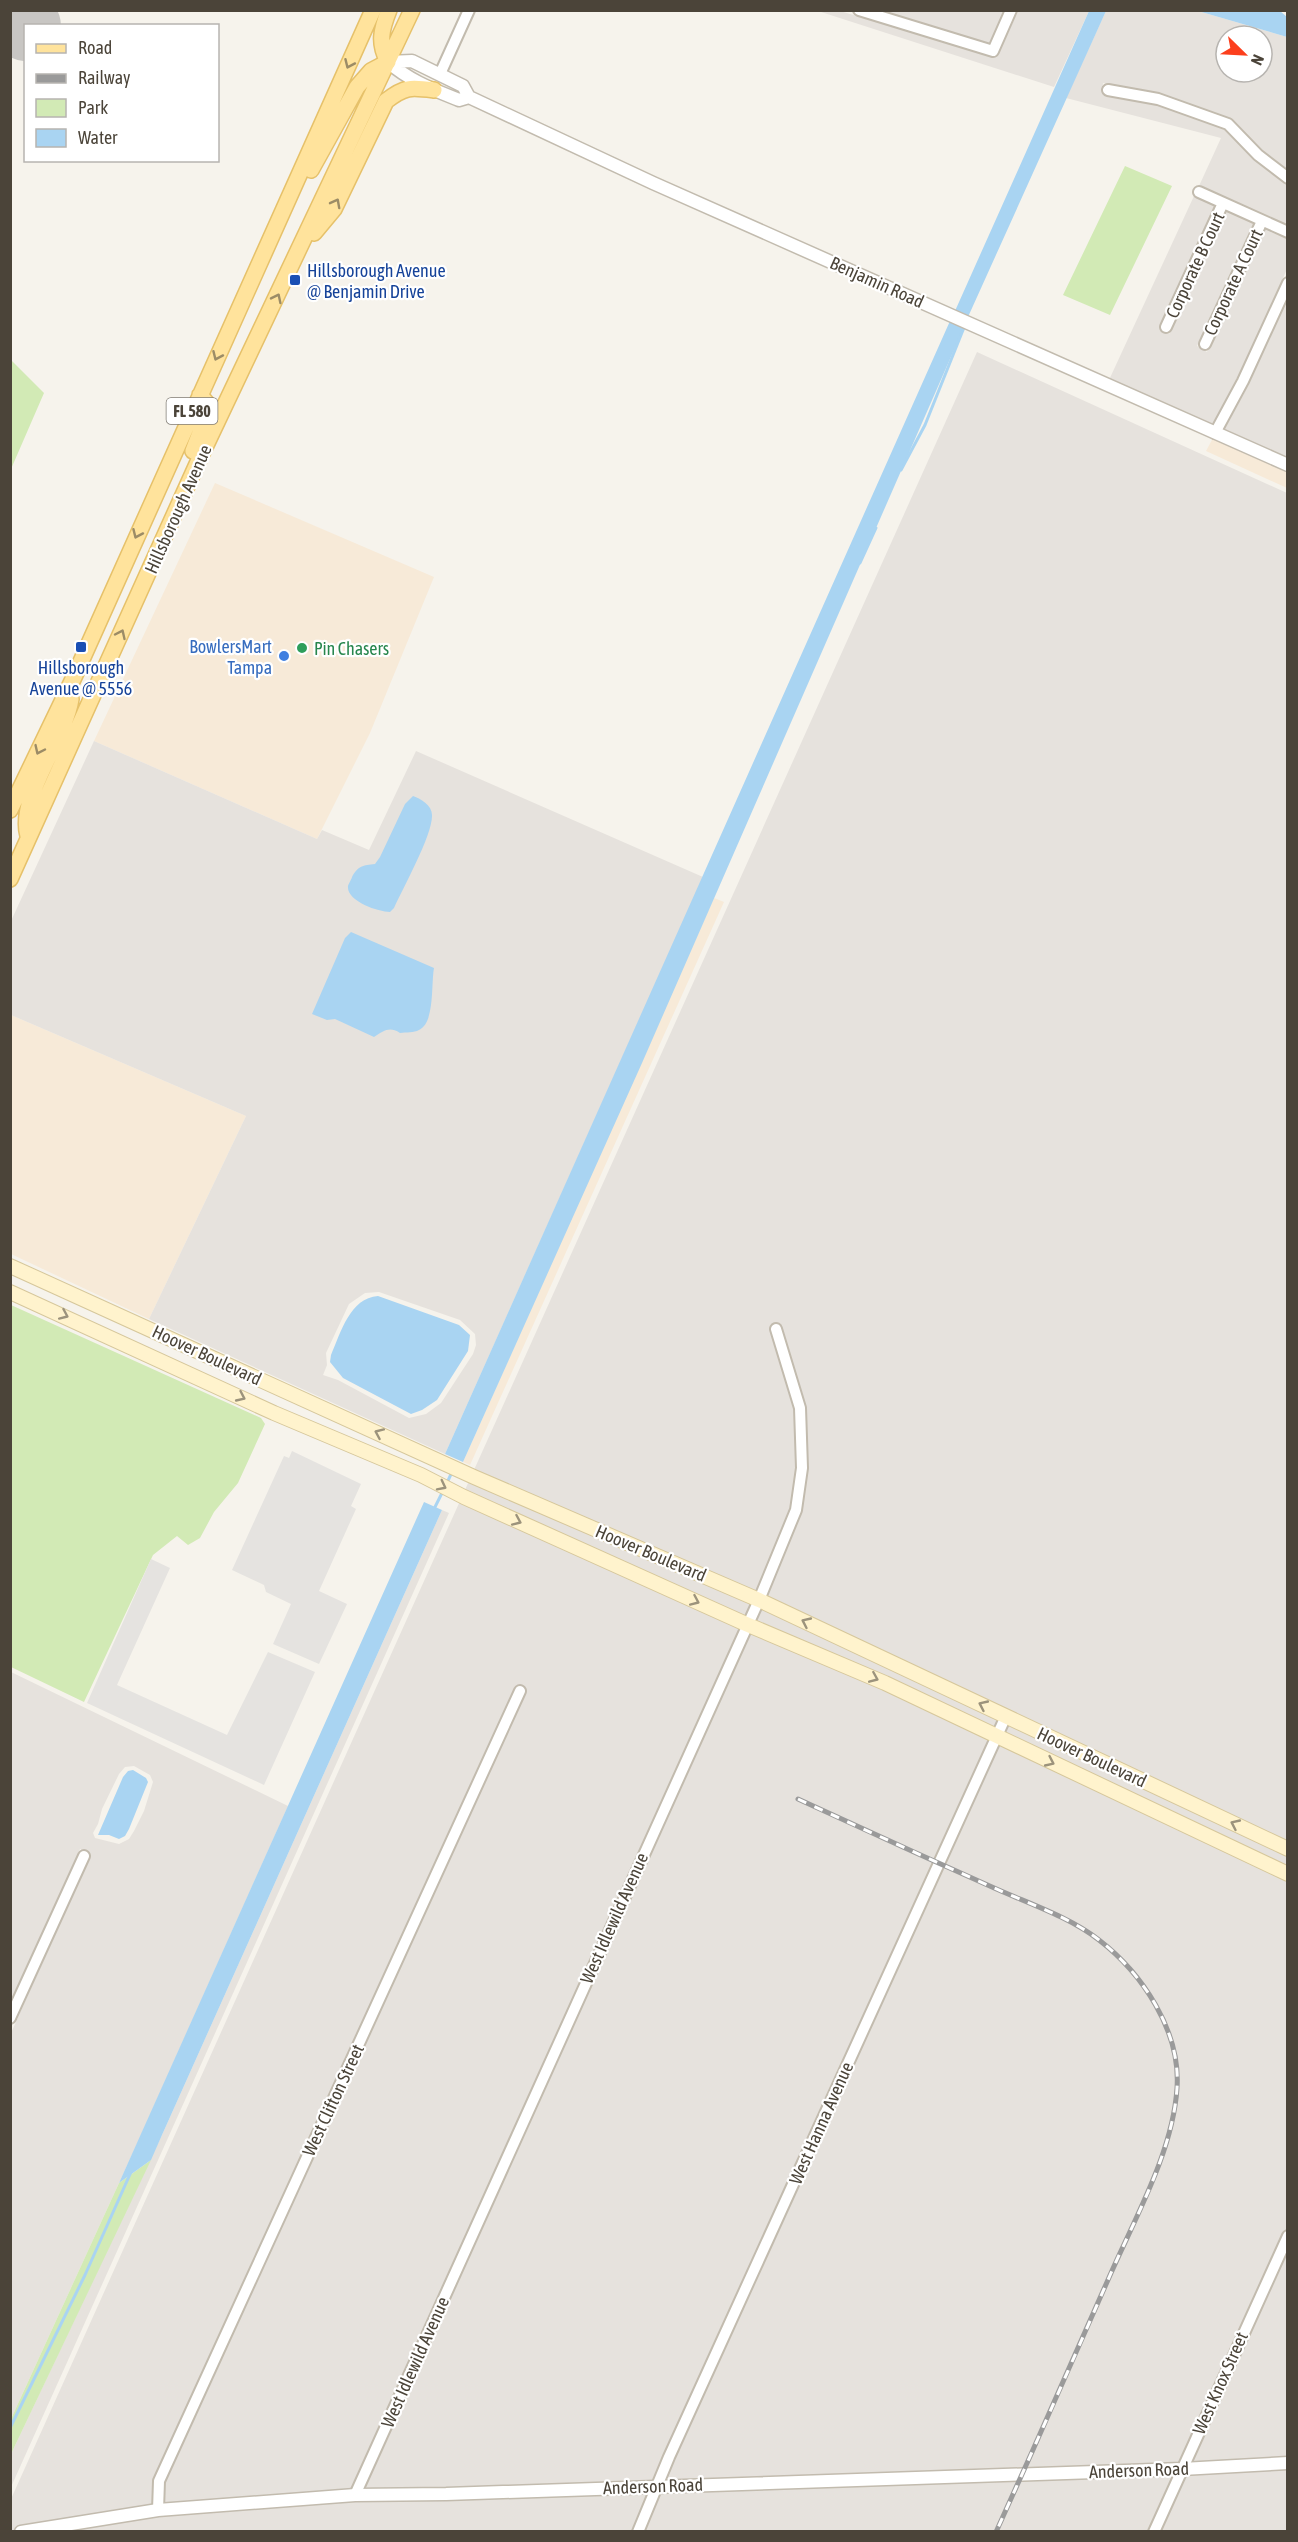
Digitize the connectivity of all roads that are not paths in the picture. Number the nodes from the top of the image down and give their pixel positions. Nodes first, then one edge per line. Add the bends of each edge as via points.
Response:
1 (373, 10) edge
2 (388, 10) edge
3 (412, 10) edge
4 (469, 10) edge
5 (859, 10) edge
6 (1011, 10) edge
7 (388, 62) junction
8 (440, 74) junction
9 (434, 90) junction
10 (1108, 90) dead end
11 (469, 97) junction
12 (1287, 178) edge
13 (1199, 192) dead end
14 (1223, 203) junction
15 (1262, 220) junction
16 (1287, 232) edge
17 (301, 249) junction
18 (1287, 284) edge
19 (234, 318) junction
20 (1166, 327) dead end
21 (1204, 344) dead end
22 (200, 395) junction
23 (1215, 433) junction
24 (1287, 465) edge
25 (163, 541) junction
26 (75, 675) junction
27 (10, 810) edge
28 (28, 837) junction
29 (10, 879) edge
30 (10, 1266) edge
31 (10, 1292) edge
32 (776, 1329) dead end
33 (759, 1600) junction
34 (746, 1624) junction
35 (520, 1691) dead end
36 (1006, 1716) junction
37 (996, 1736) junction
38 (1287, 1849) edge
39 (84, 1856) dead end
40 (1287, 1874) edge
41 (10, 2018) edge
42 (1287, 2235) edge
43 (1287, 2463) edge
44 (1182, 2469) junction
45 (659, 2486) junction
46 (355, 2495) junction
47 (158, 2510) junction
48 (21, 2532) edge
49 (638, 2532) edge
50 (1154, 2532) edge

1 -> 19 main road, Hillsborough Avenue / FL 580
2 - 7 main road via 381,48
3 - 7 main road, Hillsborough Avenue / FL 580
4 - 8 street
5 - 6 street via 993,51
7 - 8 street, Benjamin Road via 412,61
7 - 9 street, Benjamin Road via 406,78
7 - 17 main road, Hillsborough Avenue / FL 580
7 - 19 main road via 371,71 357,87
8 - 11 street, Benjamin Road via 463,86
9 - 11 street, Benjamin Road via 459,100
17 -> 9 main road via 334,209 386,100 410,87
10 - 12 street via 1158,99 1228,124 1257,155
11 - 23 street, Benjamin Road
13 - 14 street
14 - 15 street
14 - 20 street, Corporate B Court
15 - 16 street
15 - 21 street, Corporate A Court
25 -> 17 main road, Hillsborough Avenue / FL 580
18 - 23 street
19 -> 22 main road, Hillsborough Avenue / FL 580
22 - 25 main road via 208,402 209,414 163,519
22 -> 26 main road, Hillsborough Avenue / FL 580
23 - 24 street, Benjamin Road
28 -> 25 main road, Hillsborough Avenue / FL 580
26 -> 27 main road, Hillsborough Avenue / FL 580
26 - 28 main road via 67,716 28,805
28 - 29 main road, Hillsborough Avenue / FL 580
33 -> 30 main road, Hoover Boulevard via 474,1477
31 -> 34 main road, Hoover Boulevard
32 - 33 street, West Idlewild Avenue via 800,1408 802,1468 795,1510
33 - 34 street, West Idlewild Avenue
36 -> 33 main road, Hoover Boulevard
34 -> 37 main road, Hoover Boulevard
34 - 46 street, West Idlewild Avenue
35 - 47 street, West Clifton Street via 159,2481
36 - 37 street, West Hanna Avenue
38 -> 36 main road, Hoover Boulevard
37 -> 40 main road, Hoover Boulevard
37 - 45 street, West Hanna Avenue
39 - 41 street
42 - 44 street, West Knox Street
43 - 44 street, Anderson Road
44 - 45 street, Anderson Road
44 - 50 street, West Knox Street
45 - 46 street, Anderson Road
45 - 49 street, West Hanna Avenue
46 - 47 street, Anderson Road
47 - 48 street, Anderson Road

